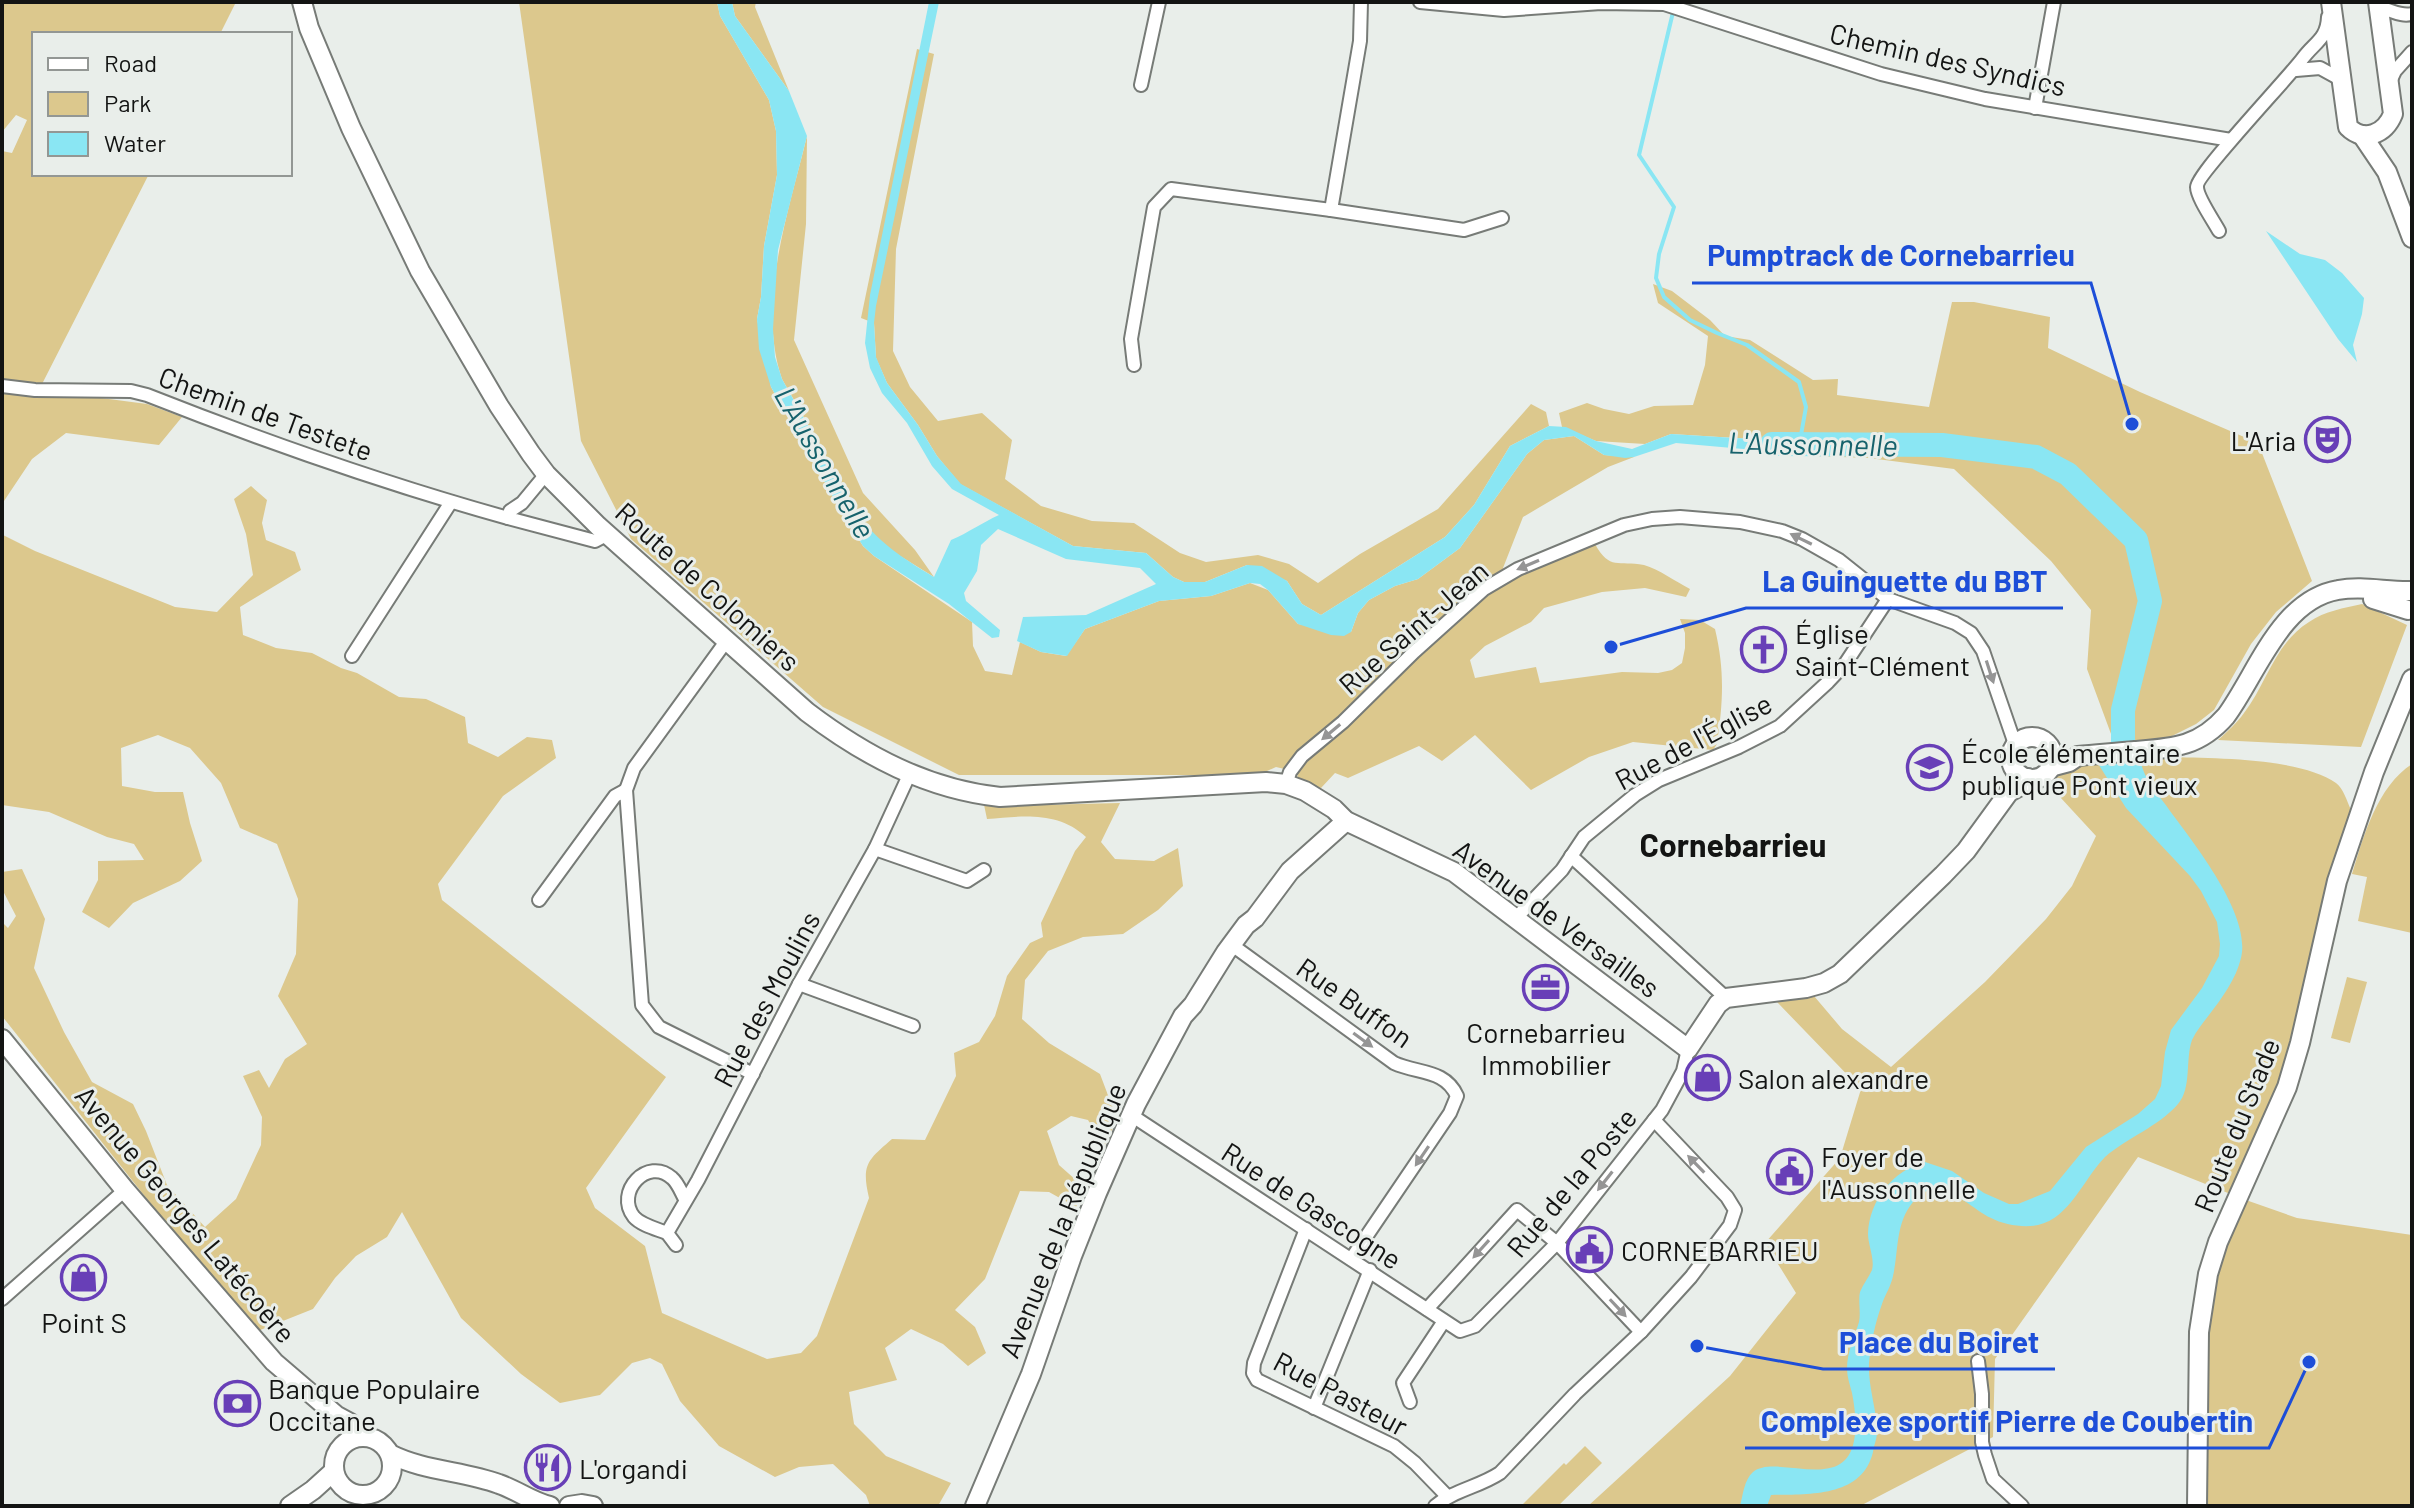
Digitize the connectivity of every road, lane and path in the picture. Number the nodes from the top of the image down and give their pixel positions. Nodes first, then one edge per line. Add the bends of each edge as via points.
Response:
1 (302, 2) edge
2 (1159, 2) edge
3 (1361, 2) edge
4 (1420, 2) edge
5 (2054, 2) edge
6 (2330, 2) edge
7 (1669, 5) edge
8 (2378, 5) edge
9 (2412, 14) edge
10 (2412, 52) edge
11 (2296, 70) junction
12 (2340, 79) junction
13 (2389, 84) junction
14 (1141, 85) dead end
15 (2035, 108) junction
16 (2386, 127) junction
17 (2362, 135) junction
18 (2231, 140) junction
19 (2387, 172) junction
20 (1331, 210) junction
21 (1502, 218) dead end
22 (2219, 231) dead end
23 (2412, 238) edge
24 (1134, 365) dead end
25 (2, 386) edge
26 (546, 474) junction
27 (451, 502) junction
28 (508, 518) junction
29 (608, 534) junction
30 (1888, 599) junction
31 (2411, 608) edge
32 (727, 640) junction
33 (352, 656) dead end
34 (2412, 679) edge
35 (2015, 744) junction
36 (2049, 746) junction
37 (2078, 756) junction
38 (2050, 767) junction
39 (910, 773) junction
40 (2021, 773) junction
41 (1286, 784) junction
42 (626, 790) junction
43 (1346, 821) junction
44 (875, 849) junction
45 (1571, 856) junction
46 (984, 870) dead end
47 (539, 900) dead end
48 (1515, 919) junction
49 (1232, 945) junction
50 (799, 984) junction
51 (1726, 998) junction
52 (913, 1026) dead end
53 (2, 1039) edge
54 (1688, 1049) junction
55 (753, 1074) junction
56 (1131, 1115) junction
57 (1654, 1120) junction
58 (698, 1180) junction
59 (711, 1185) dead end
60 (125, 1190) junction
61 (685, 1199) junction
62 (1306, 1229) junction
63 (667, 1233) junction
64 (1557, 1243) junction
65 (676, 1245) dead end
66 (1351, 1259) junction
67 (1370, 1270) junction
68 (2, 1299) edge
69 (1427, 1309) junction
70 (1444, 1321) junction
71 (1467, 1330) joint
72 (1641, 1332) junction
73 (1978, 1361) dead end
74 (1410, 1402) dead end
75 (1314, 1408) junction
76 (337, 1416) junction
77 (363, 1437) junction
78 (341, 1448) junction
79 (390, 1454) junction
80 (334, 1471) junction
81 (387, 1484) junction
82 (345, 1489) junction
83 (1447, 1496) junction
84 (290, 1506) edge
85 (305, 1506) edge
86 (525, 1506) edge
87 (550, 1506) edge
88 (569, 1506) edge
89 (593, 1506) edge
90 (975, 1506) edge
91 (1435, 1506) edge
92 (2022, 1506) edge
93 (2197, 1506) edge

1 - 26 street, Route de Colomiers via 351,128 420,271 499,406
2 - 14 street
3 - 20 street via 1360,41
4 - 7 street, Chemin des Syndics via 1504,10 1601,3
5 - 15 street
6 - 11 street via 2327,30
6 - 12 street
7 - 15 street, Chemin des Syndics via 1881,74
8 - 9 street
8 - 13 street
10 - 13 street
11 - 12 street via 2320,68
11 - 18 street
12 - 17 street via 2348,127
13 - 16 street via 2393,114
15 - 18 street, Chemin des Syndics
16 - 17 street
16 - 19 street
17 - 19 street
18 - 22 street via 2196,189
19 - 23 street
20 - 21 street via 1464,230
20 - 24 street via 1171,189 1154,207 1131,339
25 - 27 street, Chemin de Testete via 147,395 258,439
26 - 28 street
26 - 29 street, Route de Colomiers
27 - 28 street, Chemin de Testete
27 - 33 street
28 - 29 street, Chemin de Testete via 595,541
29 - 32 street, Route de Colomiers
30 -> 35 street, Rue Saint-Jean via 1971,633 1983,651
30 -> 41 street, Rue Saint-Jean via 1839,560 1782,531 1680,517 1624,525 1518,569 1484,589 1302,756
30 - 45 street, Rue de l'Église via 1845,664 1780,726 1659,780 1605,818
31 - 37 street via 2356,597 2304,607 2286,621 2218,725 2186,745
32 - 39 street, Route de Colomiers via 837,735
32 - 42 street via 634,768
34 - 93 street, Route du Stade via 2337,881 2287,1087 2208,1274 2199,1332
35 - 36 street via 2032,737
35 - 40 street via 2011,760
36 - 37 street
36 - 38 street
37 - 38 street
38 - 40 street via 2041,776
39 - 41 street, Route de Colomiers via 965,793 1000,797
39 - 44 street, Rue des Moulins
40 - 51 street via 1964,853 1840,974 1806,988
41 - 43 street, Route de Colomiers via 1320,800
42 - 47 street via 615,796
42 - 55 street via 642,1005 659,1027
43 - 48 street, Avenue de Versailles via 1454,872
43 - 49 street, Avenue de la République via 1290,871
44 - 46 street via 967,881
44 - 50 street, Rue des Moulins
45 - 48 street, Rue de l'Église
45 - 51 street
48 - 54 street, Avenue de Versailles
49 - 56 street, Avenue de la République via 1183,1016
49 -> 66 street, Rue Buffon via 1394,1063 1447,1080 1457,1096
50 - 52 street
50 - 55 street, Rue des Moulins
51 - 54 street
53 - 60 street, Avenue Georges Latécoère
54 - 57 street, Rue de la Poste via 1683,1071
55 - 58 street, Rue des Moulins
56 - 62 street, Rue de Gascogne
56 - 90 street, Avenue de la République
57 -> 64 street, Rue de la Poste
72 -> 57 street via 1717,1244 1735,1210
58 - 59 street
58 - 61 street, Rue des Moulins
60 - 68 street
60 - 76 street, Avenue Georges Latécoère via 274,1362
61 - 63 street, Rue des Moulins
61 - 63 street via 675,1179 655,1171 635,1179 630,1187 628,1207 636,1219
62 - 66 street, Rue de Gascogne
62 - 75 street, Rue Pasteur via 1253,1373 1263,1384
63 - 65 street
64 -> 69 street via 1517,1210
64 - 71 street, Rue de la Poste
64 -> 72 street
66 - 67 street, Rue de Gascogne
67 - 69 street, Rue de Gascogne
67 - 75 street
69 - 70 street, Rue de Gascogne
70 - 71 street, Rue de Gascogne
70 - 74 street via 1403,1383
72 - 83 street via 1500,1473
73 - 92 street via 1985,1455 1993,1479
75 - 83 street, Rue Pasteur via 1394,1446
76 - 77 street, Avenue Georges Latécoère
76 - 78 street
77 - 78 street
77 - 79 street via 379,1441
78 - 80 street
79 - 81 street
79 - 87 street via 499,1484
80 - 82 street
80 - 84 street
81 - 82 street via 364,1495
81 - 86 street via 408,1476 457,1482
82 - 85 street
83 - 91 street
88 - 89 street

